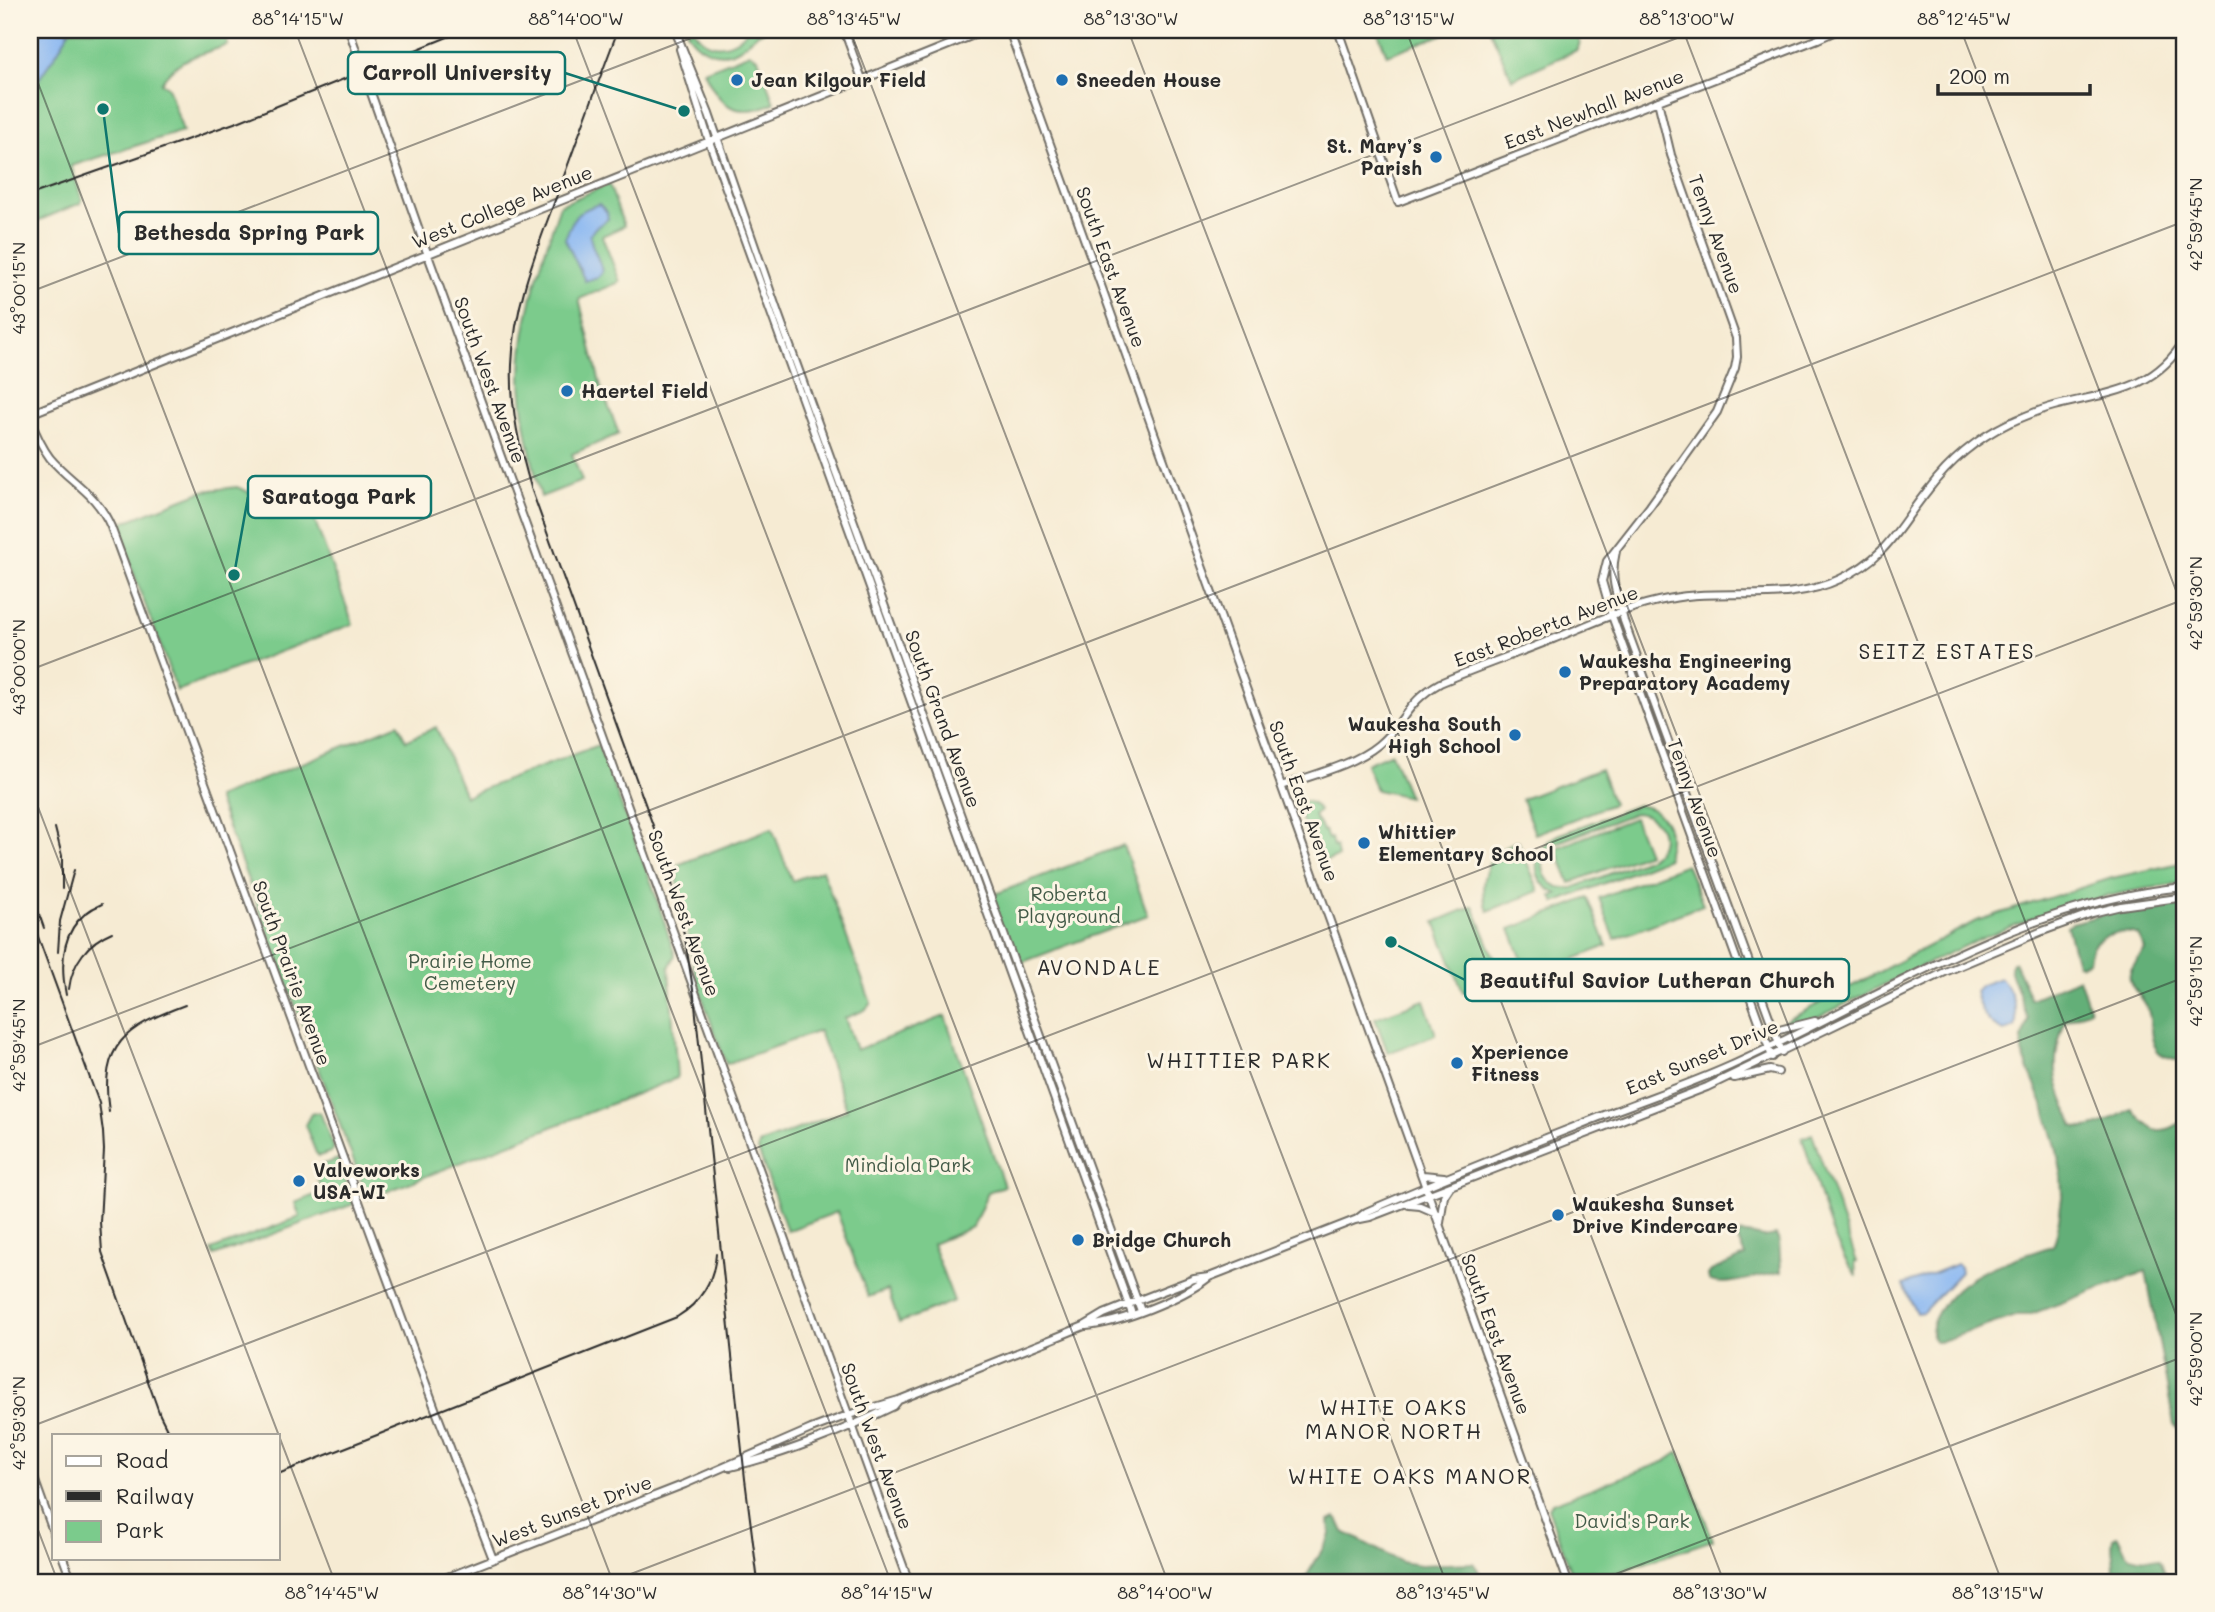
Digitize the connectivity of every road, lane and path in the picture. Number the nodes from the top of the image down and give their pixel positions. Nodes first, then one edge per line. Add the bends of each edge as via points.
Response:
1 (349, 30) edge
2 (844, 30) edge
3 (986, 30) edge
4 (1009, 30) edge
5 (1338, 30) edge
6 (1838, 30) edge
7 (677, 33) edge
8 (862, 79) junction
9 (1658, 102) junction
10 (717, 137) junction
11 (709, 141) junction
12 (428, 254) junction
13 (2185, 339) edge
14 (30, 416) edge
15 (1616, 551) junction
16 (1622, 611) junction
17 (1612, 615) junction
18 (1282, 786) junction
19 (2185, 887) edge
20 (2185, 897) edge
21 (1940, 963) junction
22 (1945, 972) junction
23 (1823, 1020) junction
24 (1775, 1031) junction
25 (1779, 1042) junction
26 (1769, 1047) junction
27 (1782, 1052) junction
28 (1773, 1057) junction
29 (1778, 1072) dead end
30 (1725, 1079) junction
31 (1423, 1175) junction
32 (1453, 1176) junction
33 (1427, 1187) junction
34 (1450, 1187) junction
35 (1430, 1195) junction
36 (1393, 1209) junction
37 (1436, 1213) junction
38 (1355, 1220) junction
39 (1440, 1225) junction
40 (1209, 1277) junction
41 (1138, 1300) junction
42 (1129, 1304) junction
43 (1142, 1311) junction
44 (1132, 1314) junction
45 (1084, 1326) junction
46 (899, 1400) junction
47 (848, 1415) junction
48 (852, 1425) junction
49 (30, 1467) edge
50 (722, 1469) junction
51 (52, 1528) edge
52 (493, 1559) junction
53 (64, 1560) edge
54 (72, 1582) edge
55 (435, 1582) edge
56 (909, 1582) edge
57 (1568, 1582) edge

1 - 12 street, South West Avenue
2 - 8 street
3 - 8 street, West College Avenue
4 - 18 street, South East Avenue
5 - 9 street, East Newhall Avenue via 1398,202
6 - 9 street, East Newhall Avenue
7 - 10 street, South Grand Avenue
7 - 11 street, South Grand Avenue
8 - 10 street, West College Avenue
9 - 15 street, Tenny Avenue via 1671,155 1736,338 1737,357 1717,412
10 - 11 street, West College Avenue
10 - 41 street, South Grand Avenue
11 - 12 street, West College Avenue
11 - 42 street, South Grand Avenue
12 - 14 street, West College Avenue
12 - 47 street, South West Avenue
13 - 16 street, East Roberta Avenue via 2162,368 2134,386 2041,410 1984,438 1940,476 1881,552 1841,578 1788,594 1684,596
14 - 52 street, South Prairie Avenue via 46,452 94,499 111,527
15 - 16 street, Tenny Avenue via 1612,581
15 - 17 street, Tenny Avenue via 1607,561 1602,581
16 - 17 street, East Roberta Avenue
16 - 24 street, Tenny Avenue
17 - 18 street, East Roberta Avenue via 1432,687 1370,751
17 - 26 street, Tenny Avenue
18 - 31 street, South East Avenue
19 - 21 street, East Sunset Drive via 2078,907
20 - 22 street, East Sunset Drive via 2092,913
21 - 22 street
21 - 23 street, East Sunset Drive
22 - 27 street, East Sunset Drive
23 - 24 street
23 - 25 street, East Sunset Drive
24 - 25 street, Tenny Avenue
25 - 26 street, East Sunset Drive
25 - 27 street, Tenny Avenue
26 - 28 street, Tenny Avenue
26 - 32 street, East Sunset Drive
27 - 28 street, East Sunset Drive
28 - 30 street, East Sunset Drive
29 - 30 street
30 - 34 street, East Sunset Drive
31 - 32 street
31 - 33 street, South East Avenue
32 - 33 street, East Sunset Drive
33 - 35 street, South East Avenue
33 - 38 street, West Sunset Drive
34 - 35 street, East Sunset Drive
34 - 39 street via 1444,1196
35 - 36 street, West Sunset Drive
35 - 37 street, South East Avenue
36 - 37 street via 1418,1205
36 - 38 street, West Sunset Drive
37 - 39 street, South East Avenue
38 - 40 street, West Sunset Drive
39 - 57 street, South East Avenue
40 - 41 street, West Sunset Drive
40 - 43 street, West Sunset Drive
41 - 42 street, West Sunset Drive
41 - 43 street, South Grand Avenue
42 - 44 street, South Grand Avenue
42 - 45 street, West Sunset Drive
43 - 44 street, West Sunset Drive
44 - 45 street, West Sunset Drive via 1108,1324
45 - 46 street, West Sunset Drive
46 - 47 street, West Sunset Drive
46 - 48 street, West Sunset Drive
47 - 48 street, South West Avenue
47 - 50 street, West Sunset Drive
48 - 50 street, West Sunset Drive
48 - 56 street, South West Avenue
49 - 51 street
50 - 52 street, West Sunset Drive
52 - 55 street, West Sunset Drive
53 - 54 street

